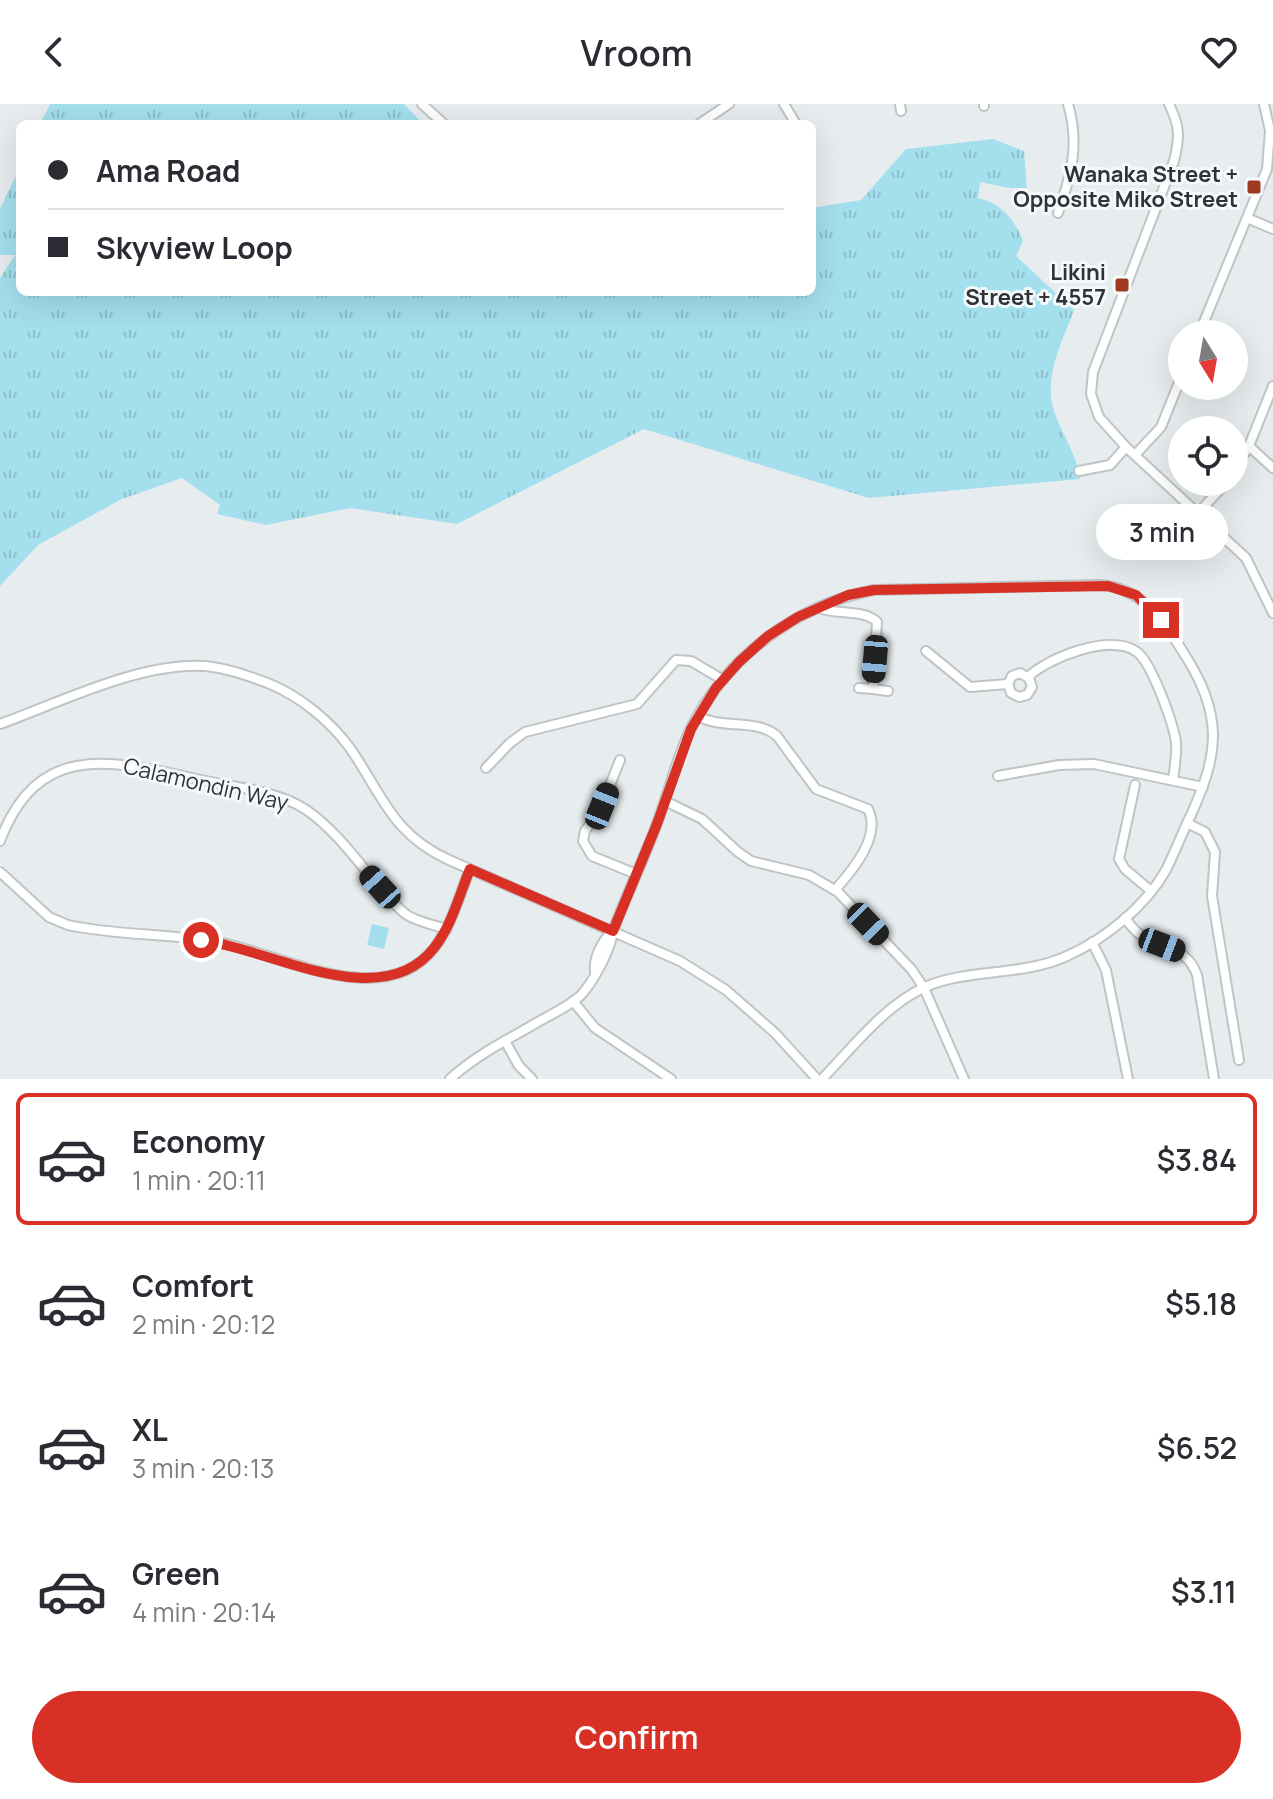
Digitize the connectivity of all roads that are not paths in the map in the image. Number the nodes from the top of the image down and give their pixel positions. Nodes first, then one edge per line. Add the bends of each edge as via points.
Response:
1 (422, 104) edge
2 (729, 104) edge
3 (1068, 104) edge
4 (1169, 104) edge
5 (1264, 104) edge
6 (440, 120) edge
7 (705, 120) edge
8 (1058, 213) dead end
9 (1247, 218) junction
10 (1273, 229) edge
11 (1205, 320) edge
12 (1273, 386) edge
13 (1172, 400) edge
14 (1249, 446) joint
15 (1126, 447) junction
16 (1135, 455) junction
17 (1273, 468) edge
18 (1079, 471) dead end
19 (1214, 496) edge
20 (1199, 512) junction
21 (819, 608) junction
22 (1273, 613) edge
23 (926, 651) dead end
24 (1028, 677) junction
25 (723, 680) junction
26 (1008, 684) junction
27 (859, 688) dead end
28 (873, 689) junction
29 (888, 691) dead end
30 (698, 716) junction
31 (0, 724) edge
32 (620, 760) dead end
33 (486, 768) dead end
34 (998, 776) dead end
35 (1173, 779) junction
36 (1135, 785) dead end
37 (1203, 787) junction
38 (665, 801) junction
39 (1187, 823) junction
40 (0, 841) edge
41 (470, 869) junction
42 (0, 872) edge
43 (636, 874) junction
44 (835, 890) junction
45 (1151, 891) junction
46 (1125, 918) junction
47 (447, 929) junction
48 (613, 931) junction
49 (1092, 942) junction
50 (924, 988) junction
51 (573, 1001) junction
52 (505, 1041) junction
53 (1239, 1060) dead end
54 (450, 1079) edge
55 (532, 1079) edge
56 (671, 1079) edge
57 (820, 1079) edge
58 (964, 1079) edge
59 (1128, 1079) edge
60 (1214, 1079) edge

1 - 6 street
2 - 7 street
3 - 8 street via 1074,165
4 - 15 street via 1180,139 1174,161 1091,378 1094,410
5 - 9 street via 1270,131 1267,169
9 - 10 street
9 - 11 street
12 - 14 street
13 - 16 street via 1161,427
14 - 17 street
15 - 16 street
15 - 18 street via 1110,465
16 - 20 street
19 - 20 street
20 - 22 street via 1246,558
21 - 25 street via 768,636
21 - 28 street via 876,620
21 - 37 street via 848,595 900,588 1100,585 1129,592 1172,634 1204,689 1213,745
23 - 26 street via 970,687
24 - 26 street via 1016,674
24 - 26 street via 1032,688 1024,697 1013,695
24 - 35 street via 1081,650 1123,646 1137,652 1174,732
25 - 30 street
25 - 33 street via 691,661 676,660 637,704 525,732
27 - 28 street
28 - 29 street
30 - 38 street
30 - 44 street via 717,724 770,730 816,789 868,809 872,818 863,852
31 - 41 street via 160,669 205,666 251,676 318,714 342,738 410,836
32 - 43 street via 583,841 592,856
34 - 35 street via 1076,764
35 - 37 street
36 - 45 street via 1119,859
37 - 39 street
38 - 43 street
38 - 44 street via 702,819 751,861 809,875
39 - 45 street
39 - 53 street via 1205,832 1215,852 1212,896
40 - 47 street, Calamondin Way via 21,801 48,777 82,764 118,763 294,803 325,827 406,914
41 - 47 street
41 - 48 street
42 - 47 street via 49,917 68,925 214,941 345,977 376,979 409,968 427,956
43 - 48 street
44 - 50 street
45 - 46 street
46 - 49 street
46 - 60 street via 1141,935 1178,951 1192,964
48 - 51 street via 601,966
48 - 57 street via 680,961 726,990
49 - 50 street via 1044,965
49 - 59 street via 1106,970
50 - 57 street via 890,1009
50 - 58 street
51 - 52 street
51 - 56 street via 595,1028
52 - 54 street
52 - 55 street

